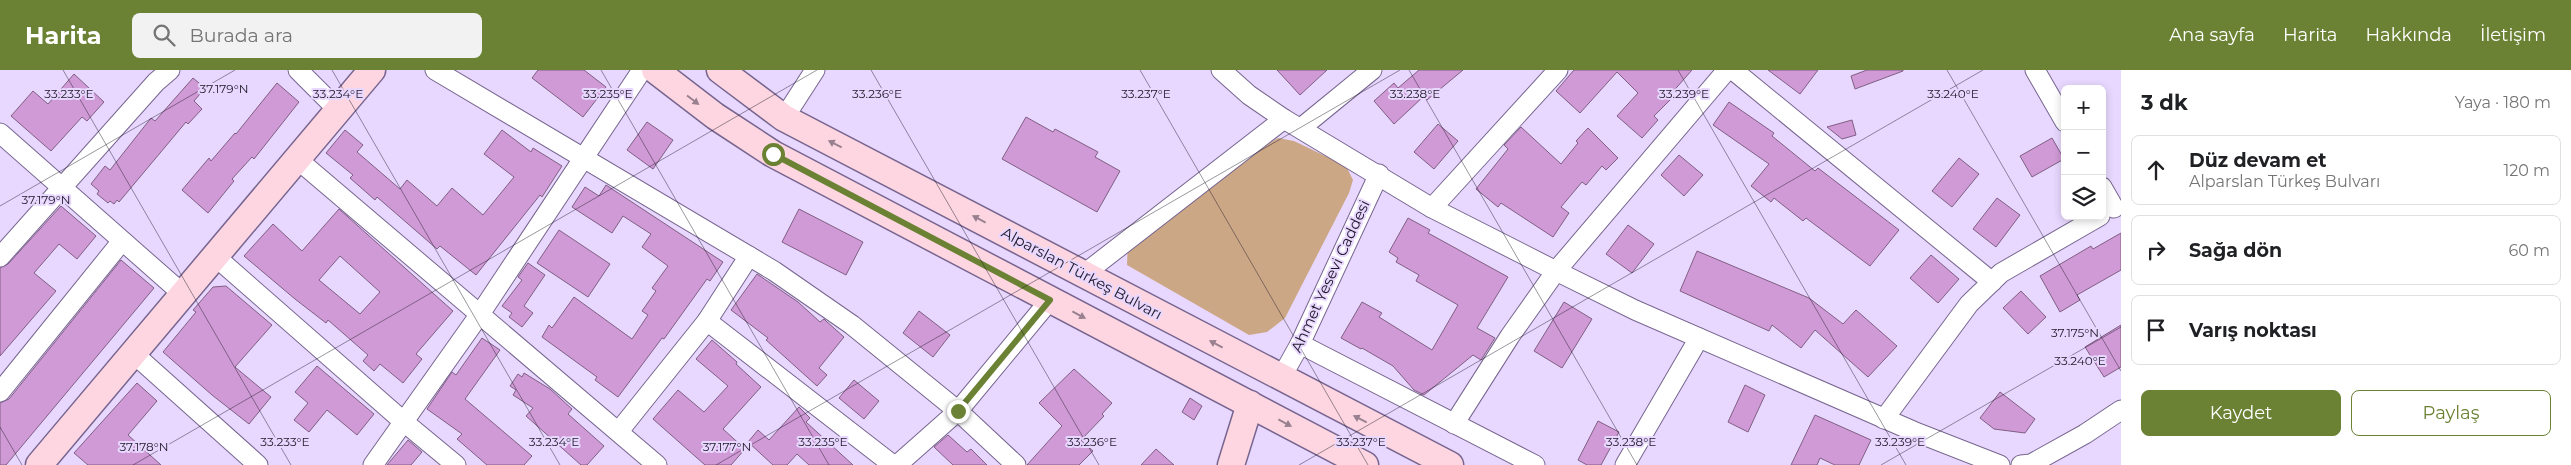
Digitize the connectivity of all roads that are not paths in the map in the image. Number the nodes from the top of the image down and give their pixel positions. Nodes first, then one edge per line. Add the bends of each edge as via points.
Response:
1 (170, 70) edge
2 (298, 70) edge
3 (372, 70) edge
4 (435, 70) edge
5 (642, 70) edge
6 (655, 70) edge
7 (720, 70) edge
8 (815, 70) edge
9 (1221, 70) edge
10 (1372, 70) edge
11 (1558, 70) edge
12 (1727, 70) edge
13 (1734, 70) edge
14 (2035, 70) edge
15 (338, 110) junction
16 (2061, 115) edge
17 (784, 118) junction
18 (1292, 124) junction
19 (1, 136) edge
20 (584, 157) junction
21 (298, 159) junction
22 (1379, 174) junction
23 (62, 187) junction
24 (1432, 208) junction
25 (2109, 211) edge
26 (122, 241) junction
27 (216, 256) junction
28 (749, 256) junction
29 (0, 257) edge
30 (1556, 270) junction
31 (1084, 274) junction
32 (1992, 282) junction
33 (184, 295) junction
34 (1050, 300) junction
35 (480, 314) junction
36 (707, 321) junction
37 (1699, 338) junction
38 (1300, 344) junction
39 (134, 354) junction
40 (1281, 378) junction
41 (0, 392) edge
42 (1250, 404) junction
43 (2121, 410) edge
44 (958, 411) junction
45 (1884, 419) junction
46 (404, 422) junction
47 (1454, 424) junction
48 (619, 431) junction
49 (46, 462) edge
50 (258, 465) edge
51 (373, 465) edge
52 (456, 465) edge
53 (657, 465) edge
54 (895, 465) edge
55 (1016, 465) edge
56 (1231, 465) edge
57 (1365, 465) edge
58 (1450, 465) edge
59 (1535, 465) edge
60 (1625, 465) edge
61 (2000, 465) edge
62 (2021, 465) edge

1 - 23 street
2 - 15 street
3 - 15 main road
4 - 20 street
5 - 20 street
6 -> 34 main road via 714,116 773,154
7 - 17 main road, Alparslan Türkeş Bulvarı
8 - 17 street
9 - 18 street via 1248,95
10 - 18 street
11 - 24 street
12 - 30 street
13 - 32 street
14 - 16 street
15 - 21 main road
31 -> 17 main road, Alparslan Türkeş Bulvarı
18 - 22 street
18 - 31 street via 1114,249
19 - 23 street
20 - 28 street
20 - 35 street
21 - 27 main road
21 - 35 street
22 - 24 street
22 - 38 street, Ahmet Yesevi Caddesi
23 - 26 street
23 - 29 street
24 - 30 street
25 - 32 street via 2002,273
26 - 33 street
26 - 41 street
27 - 33 main road
27 - 46 street
28 - 36 street
28 - 44 street via 852,325
30 - 37 street
30 - 47 street
40 -> 31 main road, Alparslan Türkeş Bulvarı
32 - 45 street via 1969,304
33 - 39 main road
34 -> 42 main road
34 - 44 street
35 - 46 street
35 - 48 street
36 - 48 street
36 - 54 street
37 - 45 street
37 - 60 street
38 - 40 street, Ahmet Yesevi Caddesi
38 - 47 street
39 - 49 main road
39 - 50 street
58 -> 40 main road, Alparslan Türkeş Bulvarı
42 - 56 main road
42 -> 57 main road
43 - 62 street via 2031,464
44 - 54 street
44 - 55 street
45 - 61 street
46 - 51 street
46 - 52 street
47 - 59 street
48 - 53 street

